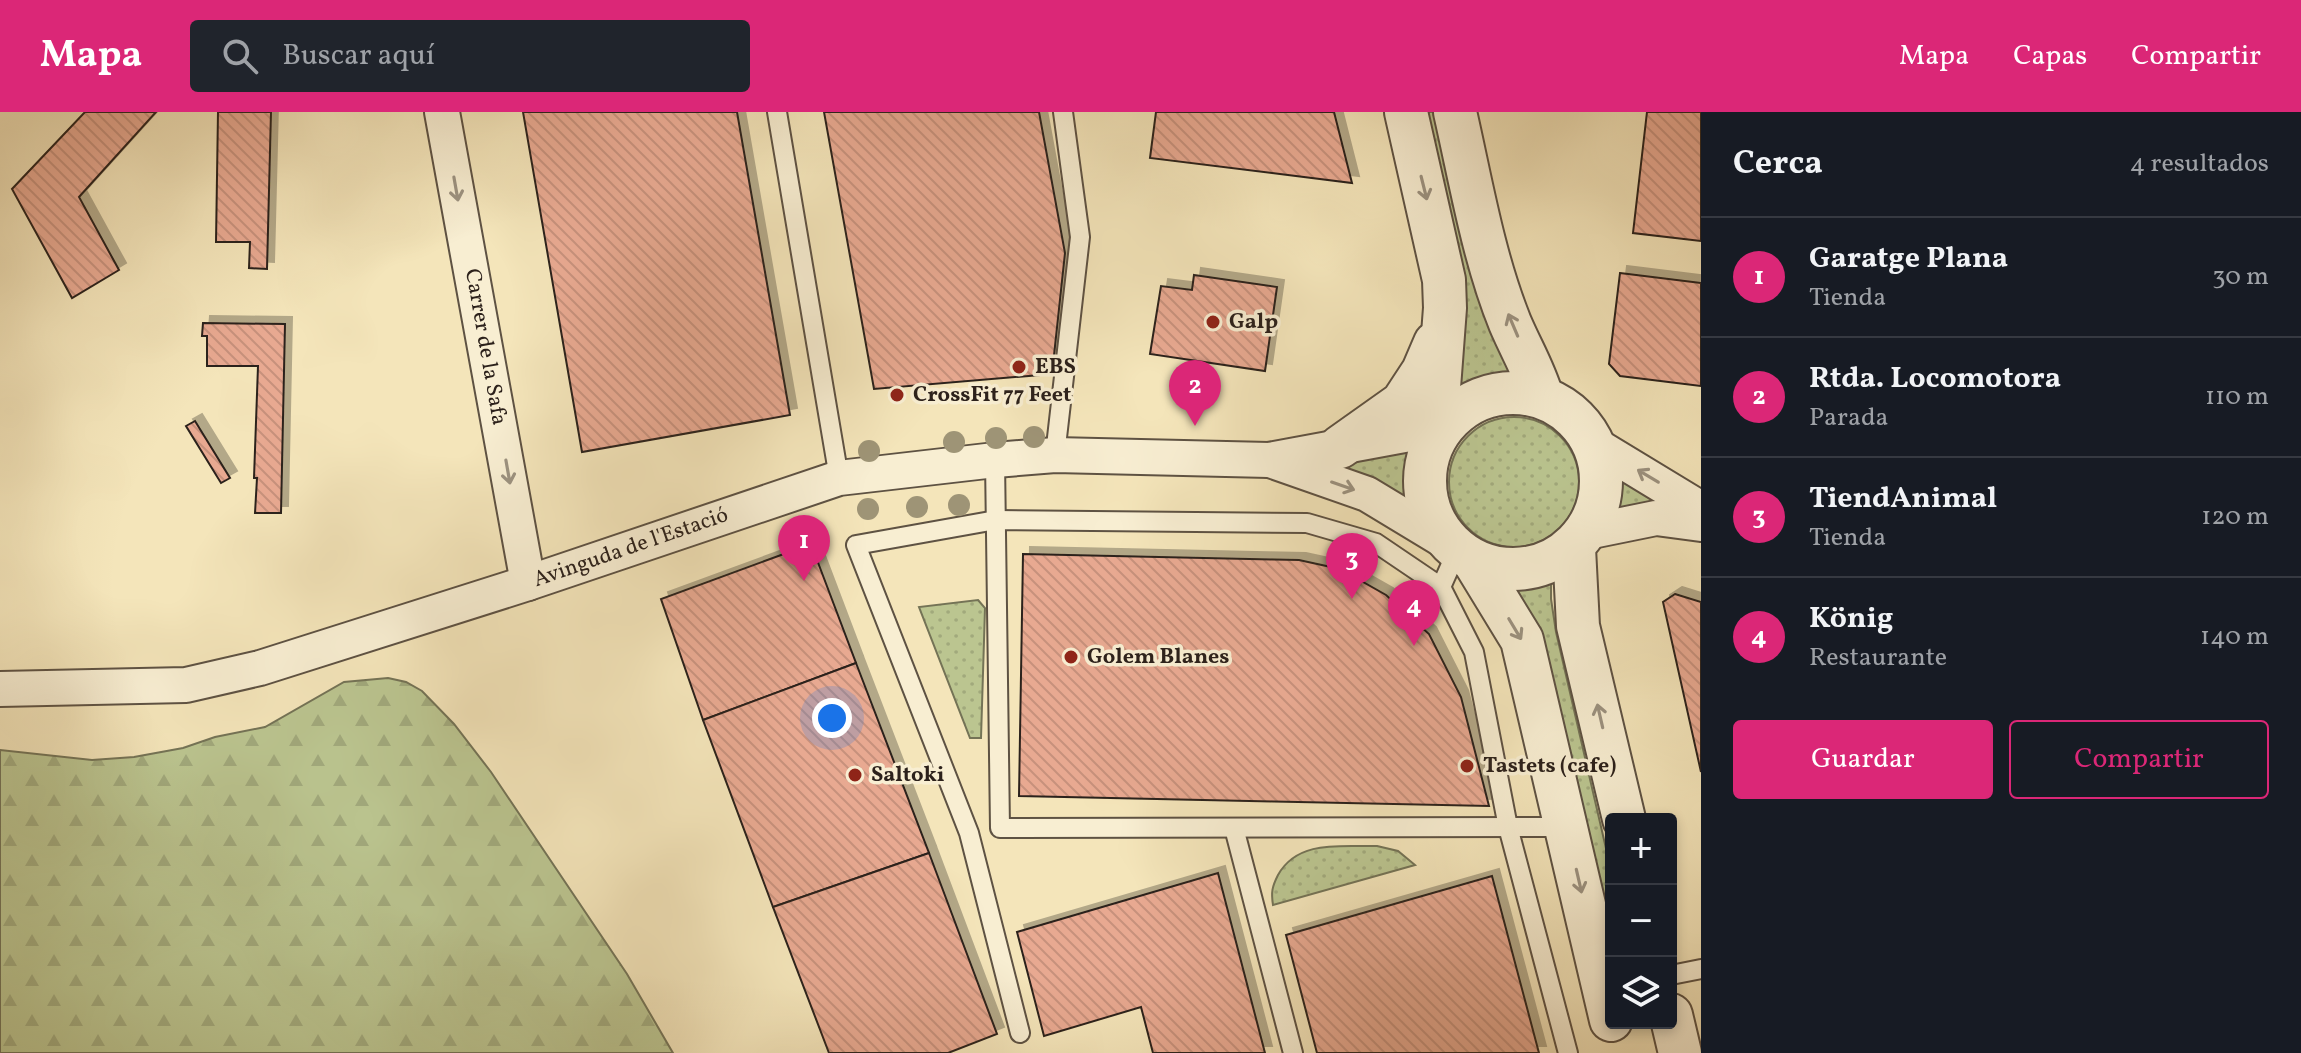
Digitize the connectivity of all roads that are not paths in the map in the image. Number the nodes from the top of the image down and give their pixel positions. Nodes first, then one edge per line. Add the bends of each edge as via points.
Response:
1 (442, 112) edge
2 (777, 112) edge
3 (1063, 112) edge
4 (1406, 112) edge
5 (1455, 112) edge
6 (1444, 323) junction
7 (1542, 397) junction
8 (1438, 434) junction
9 (1594, 444) junction
10 (1340, 447) junction
11 (1055, 455) junction
12 (995, 460) junction
13 (1269, 460) junction
14 (839, 478) junction
15 (1701, 509) edge
16 (996, 520) junction
17 (1701, 524) edge
18 (1580, 540) junction
19 (1455, 561) junction
20 (528, 583) junction
21 (0, 689) edge
22 (1623, 813) edge
23 (1508, 827) junction
24 (1566, 827) junction
25 (1000, 828) junction
26 (1234, 828) junction
27 (969, 833) junction
28 (1701, 969) edge
29 (1677, 974) edge
30 (1605, 995) edge
31 (1613, 1029) edge
32 (1674, 1029) edge
33 (1020, 1033) dead end
34 (1293, 1053) edge
35 (1568, 1053) edge
36 (1619, 1053) edge
37 (1680, 1053) edge

1 -> 20 street, Carrer de la Safa
2 - 14 lane
3 - 11 lane via 1080,237
4 -> 6 street via 1439,248
7 -> 5 street via 1510,323 1483,236
6 - 8 street
6 - 10 street via 1402,403
7 - 8 street via 1505,393 1469,404
7 - 9 street via 1573,416
8 - 10 street, Avinguda de l'Estació via 1415,433
8 - 19 street via 1423,474 1428,511
15 -> 9 street
9 - 18 street via 1602,474 1600,504
10 - 13 street, Avinguda de l'Estació
11 - 12 street, Avinguda de l'Estació
11 - 13 street, Avinguda de l'Estació
12 - 14 street, Avinguda de l'Estació
12 - 16 lane
13 -> 19 street, Avinguda de l'Estació via 1367,494
14 - 20 street, Avinguda de l'Estació
16 - 19 lane via 1307,523
16 - 25 lane
16 - 27 lane via 856,545
17 - 18 street via 1656,518
18 - 19 street via 1548,561 1502,566
22 -> 18 street via 1578,626
19 - 23 lane
19 -> 24 street via 1522,640
20 - 21 street, Avinguda de l'Estació via 260,668 186,685
23 - 24 lane
23 - 26 lane
23 - 35 lane
24 -> 30 street
25 - 26 lane
25 - 27 lane
26 - 34 lane
27 - 33 lane
28 - 29 lane
31 - 36 street
32 - 37 street

